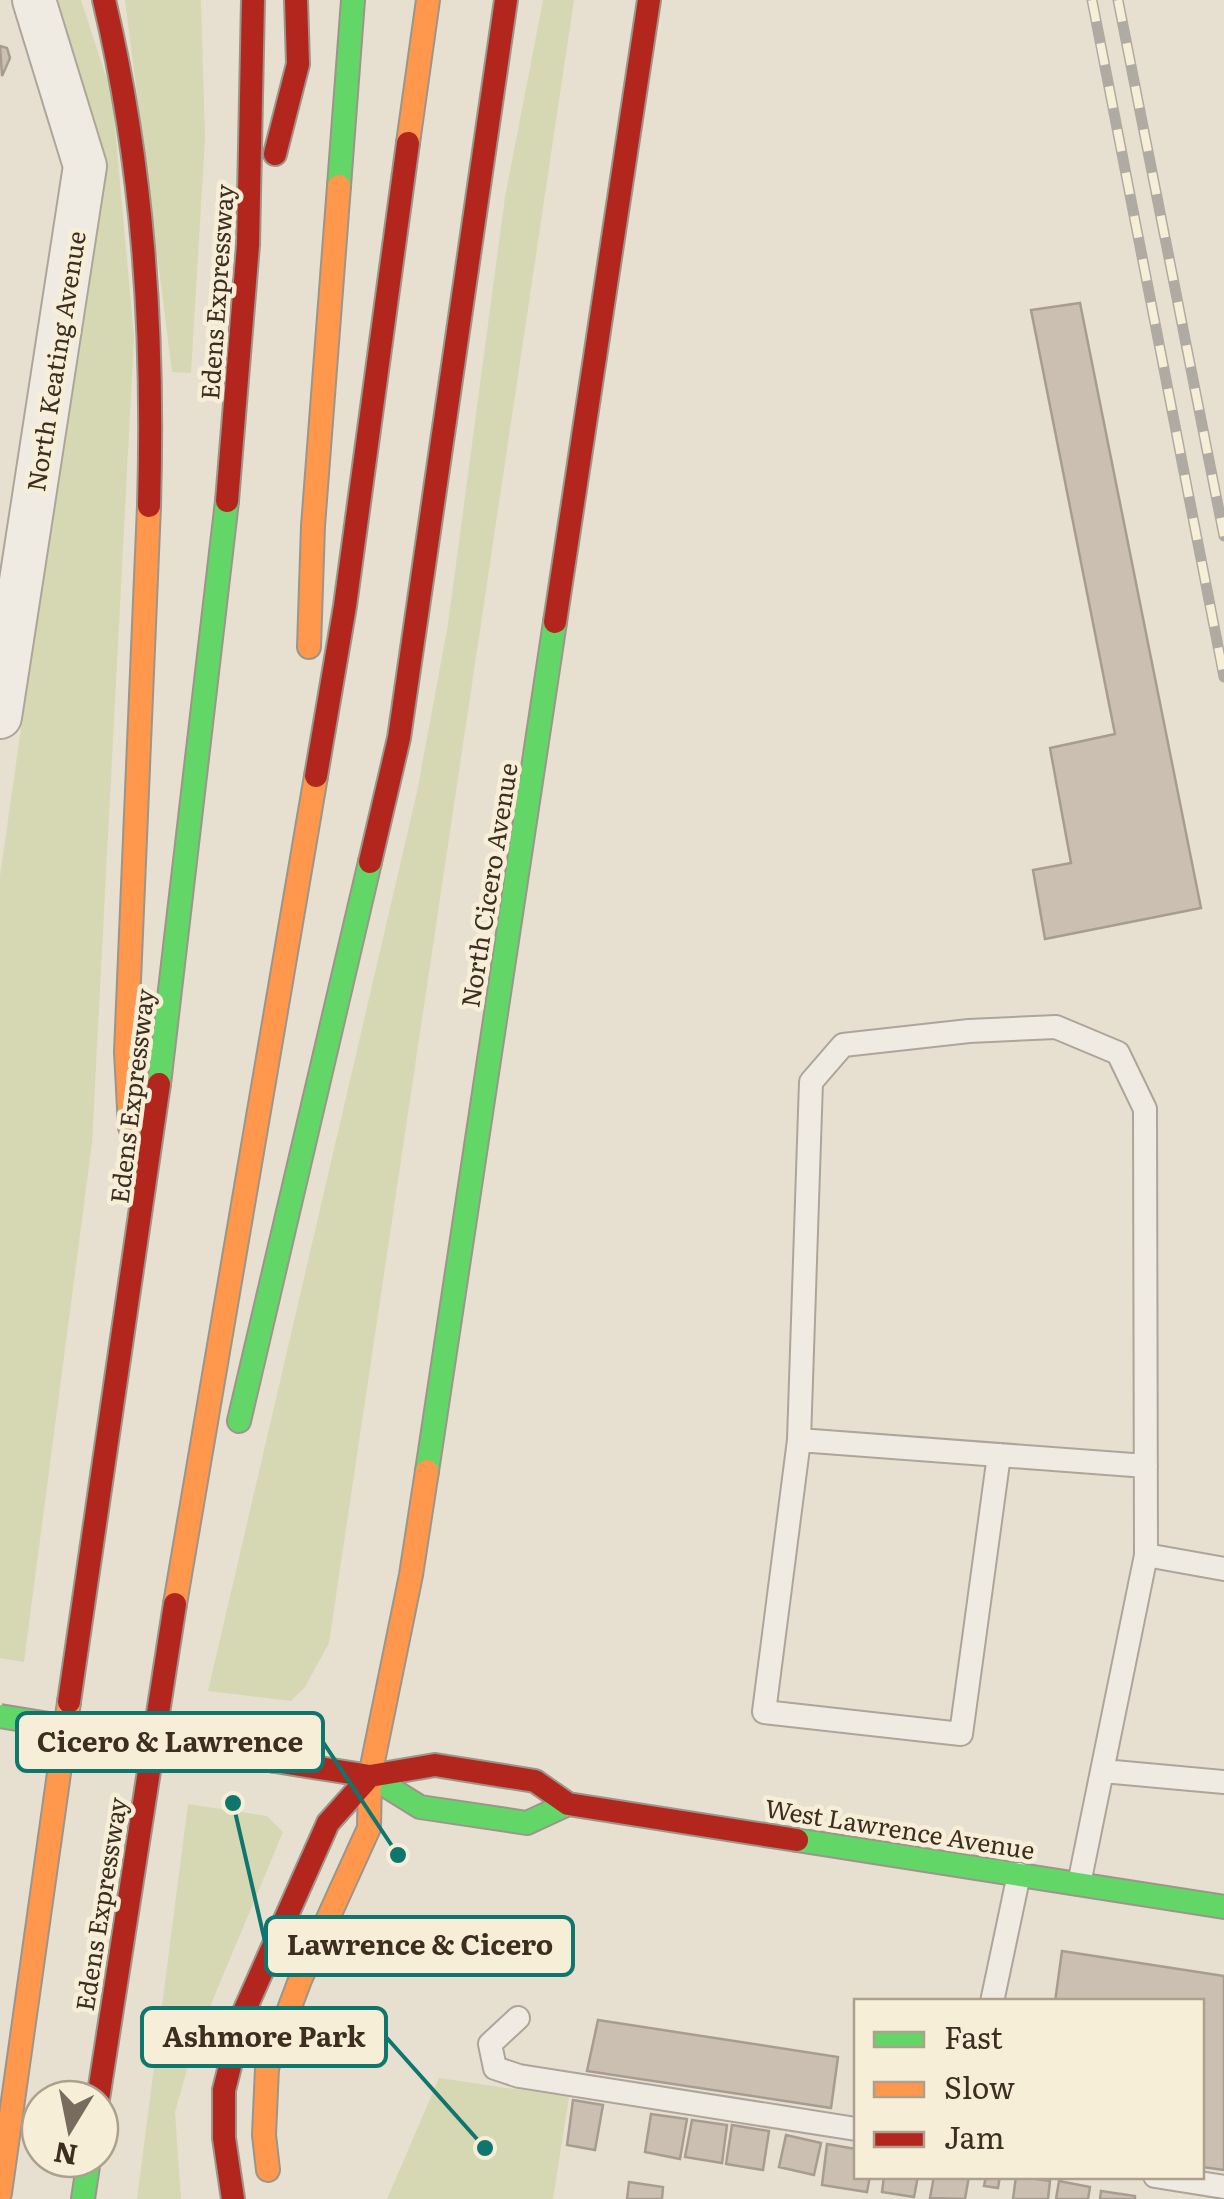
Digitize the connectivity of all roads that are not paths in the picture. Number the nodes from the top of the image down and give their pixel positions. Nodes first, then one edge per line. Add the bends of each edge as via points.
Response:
1 (104, 0) edge
2 (254, 0) edge
3 (296, 0) edge
4 (353, 0) edge
5 (428, 0) edge
6 (506, 0) edge
7 (649, 0) edge
8 (24, 5) edge
9 (246, 269) junction
10 (8, 604) edge
11 (0, 717) edge
12 (302, 865) junction
13 (138, 1256) junction
14 (799, 1440) junction
15 (999, 1455) junction
16 (1146, 1466) junction
17 (1146, 1556) junction
18 (1224, 1569) edge
19 (174, 1602) junction
20 (0, 1716) edge
21 (1103, 1771) junction
22 (370, 1776) junction
23 (1224, 1782) edge
24 (568, 1804) junction
25 (1019, 1874) junction
26 (1079, 1884) junction
27 (1224, 1907) edge
28 (993, 1999) edge
29 (518, 2018) dead end
30 (101, 2079) edge
31 (854, 2129) edge
32 (268, 2170) dead end
33 (1172, 2179) edge
34 (1224, 2188) edge
35 (0, 2193) edge
36 (232, 2199) edge

1 - 13 main road via 136,150 151,263 152,443 126,1052
2 - 9 main road, Edens Expressway
3 - 9 main road via 298,64
4 - 12 main road via 314,506
5 - 12 main road, Edens Expressway via 376,396
6 - 19 main road via 399,738 244,1406
7 - 22 main road, North Cicero Avenue via 411,1575
8 - 10 street, North Keating Avenue via 85,166
9 - 13 main road, Edens Expressway via 198,777
10 - 11 street, North Keating Avenue
12 - 19 main road, Edens Expressway
13 - 35 main road, Edens Expressway
14 - 15 lane
14 - 15 lane via 764,1712 961,1734
14 - 16 lane via 811,1082 843,1045 1056,1027 1118,1053 1145,1110
15 - 16 lane
16 - 17 lane
17 - 18 lane
17 - 21 lane
19 - 30 main road, Edens Expressway
20 - 22 main road, West Lawrence Avenue, bridge
21 - 23 lane
21 - 26 lane
22 - 24 main road, West Lawrence Avenue via 435,1764 534,1782
22 - 24 main road, West Lawrence Avenue via 420,1807 527,1824
22 - 32 main road, North Cicero Avenue via 369,1828 267,2068
22 - 36 main road via 328,1822 243,2014 224,2090
24 - 25 main road, West Lawrence Avenue
25 - 26 main road, West Lawrence Avenue
25 - 28 lane
26 - 27 main road, West Lawrence Avenue
29 - 31 lane via 490,2044 495,2068
33 - 34 lane

